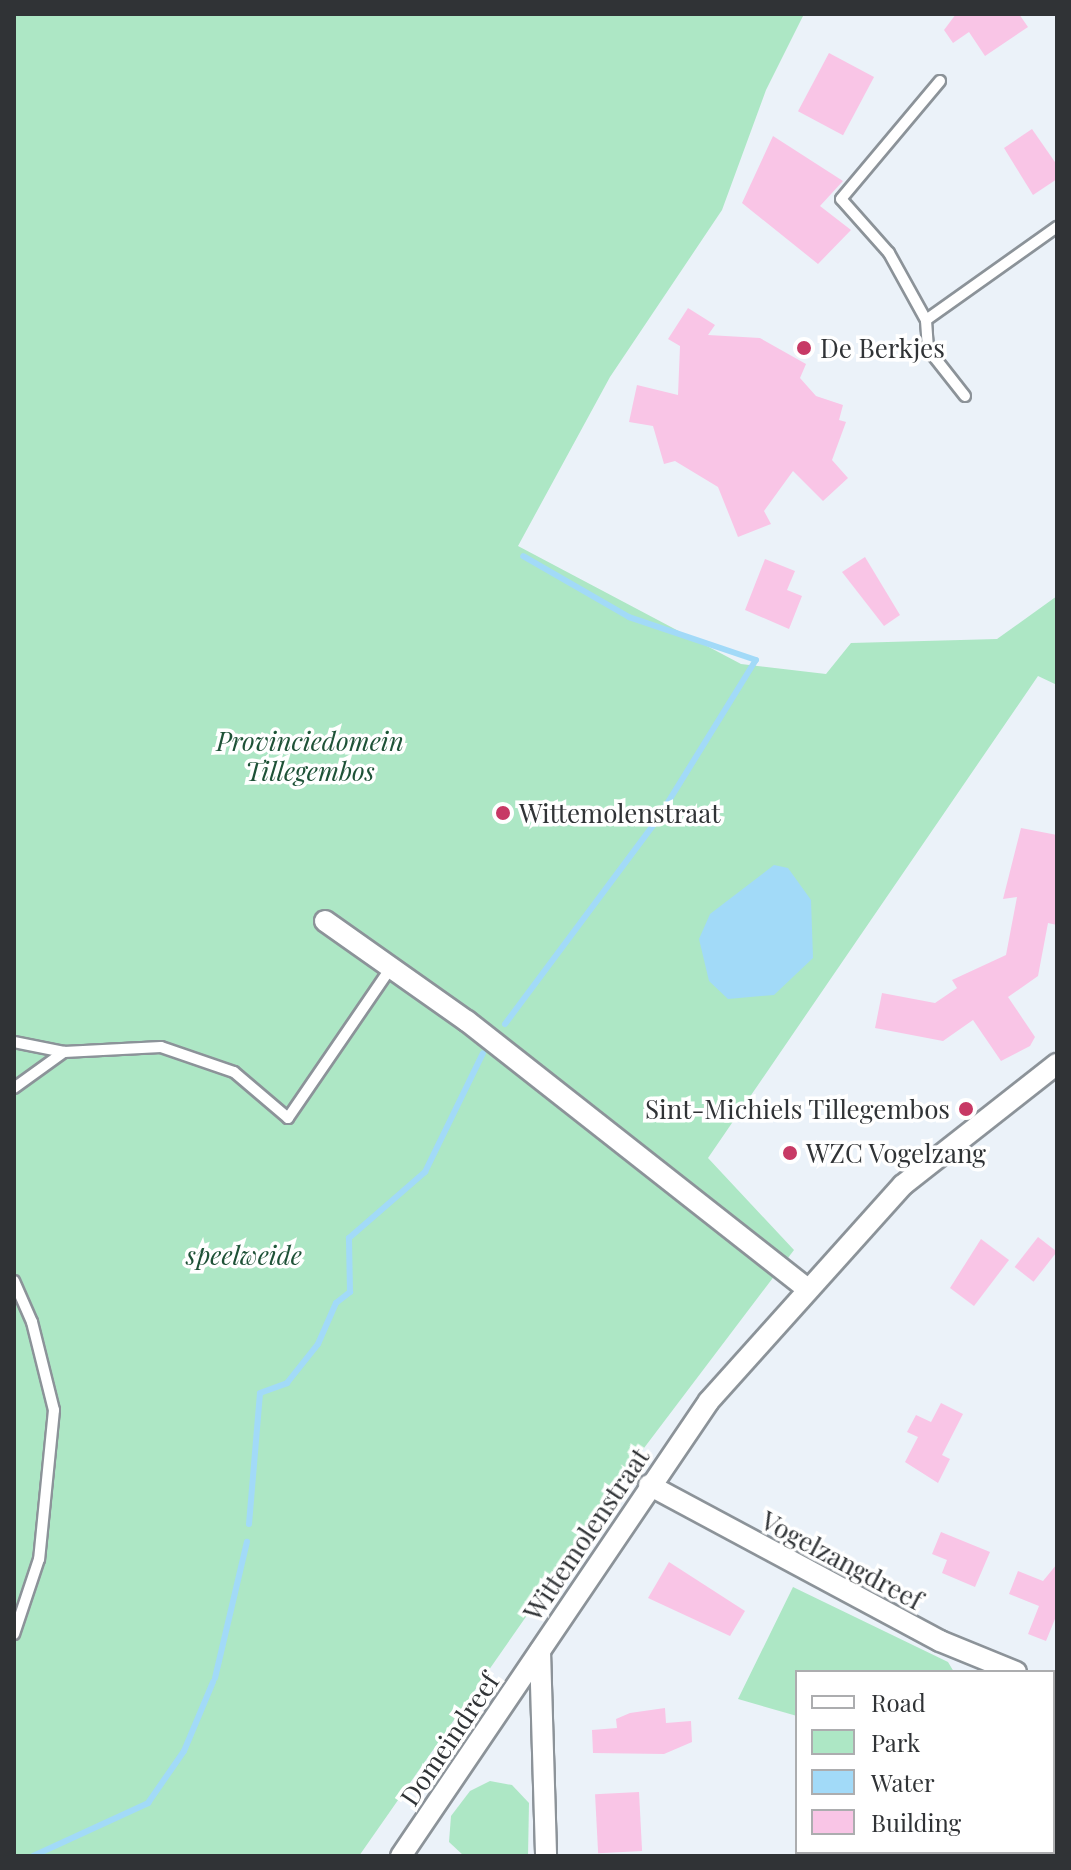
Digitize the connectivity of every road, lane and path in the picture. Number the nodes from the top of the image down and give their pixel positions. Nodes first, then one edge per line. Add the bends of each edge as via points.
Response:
1 (940, 81) dead end
2 (1057, 227) edge
3 (926, 320) junction
4 (965, 396) dead end
5 (325, 921) dead end
6 (392, 966) junction
7 (14, 1042) edge
8 (64, 1052) junction
9 (1055, 1069) edge
10 (14, 1088) edge
11 (14, 1281) edge
12 (806, 1288) junction
13 (649, 1485) junction
14 (14, 1634) edge
15 (540, 1651) junction
16 (989, 1667) edge
17 (401, 1856) edge
18 (546, 1856) edge

1 - 3 lane via 841,199 889,253
2 - 3 lane
3 - 4 lane via 928,349
5 - 6 street
6 - 8 lane via 288,1118 208,1058 118,1044
6 - 12 street
7 - 8 lane
8 - 10 lane
9 - 12 street, Wittemolenstraat via 912,1177
11 - 14 lane via 32,1322 54,1410 39,1559
12 - 13 street, Wittemolenstraat via 709,1401
13 - 15 street, Wittemolenstraat
13 - 16 street, Vogelzangdreef
15 - 17 street, Domeindreef
15 - 18 street, Wittemolenstraat

